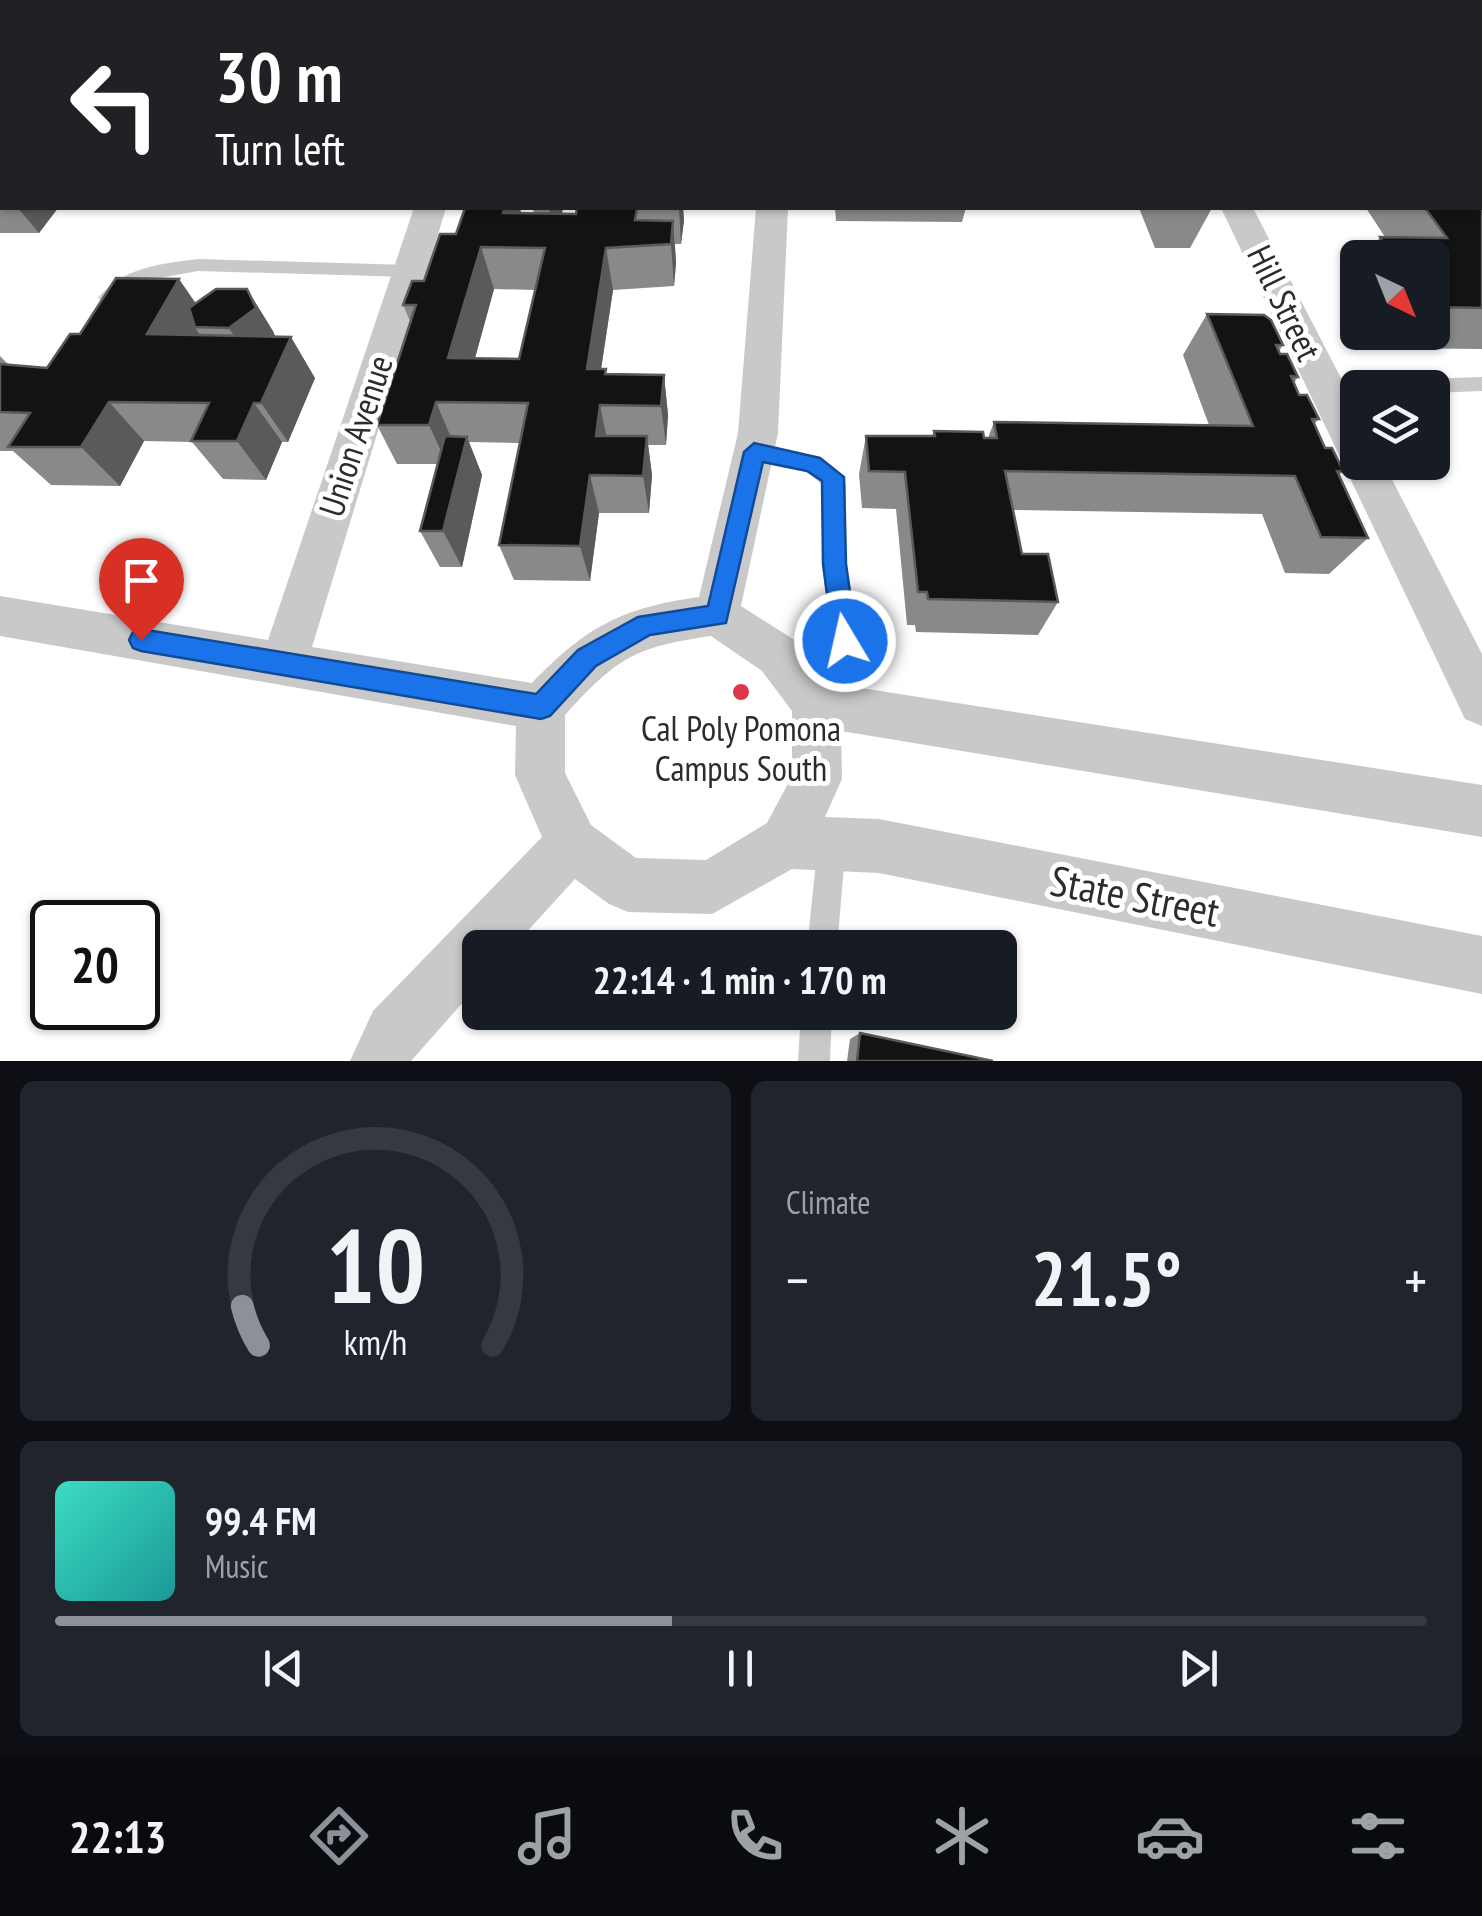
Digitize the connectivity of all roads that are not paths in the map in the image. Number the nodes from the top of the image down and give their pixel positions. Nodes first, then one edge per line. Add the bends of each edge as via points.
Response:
1 (429, 210) edge
2 (772, 210) edge
3 (1238, 210) edge
4 (410, 271) junction
5 (97, 312) edge
6 (1340, 374) edge
7 (1482, 384) edge
8 (1450, 385) edge
9 (754, 452) junction
10 (1372, 480) edge
11 (718, 615) junction
12 (0, 616) edge
13 (282, 664) junction
14 (1482, 703) edge
15 (830, 706) junction
16 (541, 707) junction
17 (1482, 812) edge
18 (809, 842) junction
19 (572, 844) junction
20 (820, 930) edge
21 (1482, 965) edge
22 (816, 1030) edge
23 (380, 1061) edge
24 (814, 1061) edge

1 - 4 street, Union Avenue
2 - 9 street
3 - 6 street, Hill Street
4 - 5 lane via 198,265 156,270 130,278
4 - 13 street, Union Avenue
7 - 8 lane
9 - 11 street
9 - 15 lane via 812,464 836,483 834,564 845,641
10 - 14 street
11 - 15 street via 778,656
11 - 16 street via 646,625 587,658
12 - 13 street
13 - 16 street
15 - 17 street
15 - 18 street
16 - 19 street via 540,775
18 - 19 street via 712,888 628,885
18 - 20 lane
18 - 21 street, State Street via 879,846
19 - 23 street via 394,1032
22 - 24 lane

